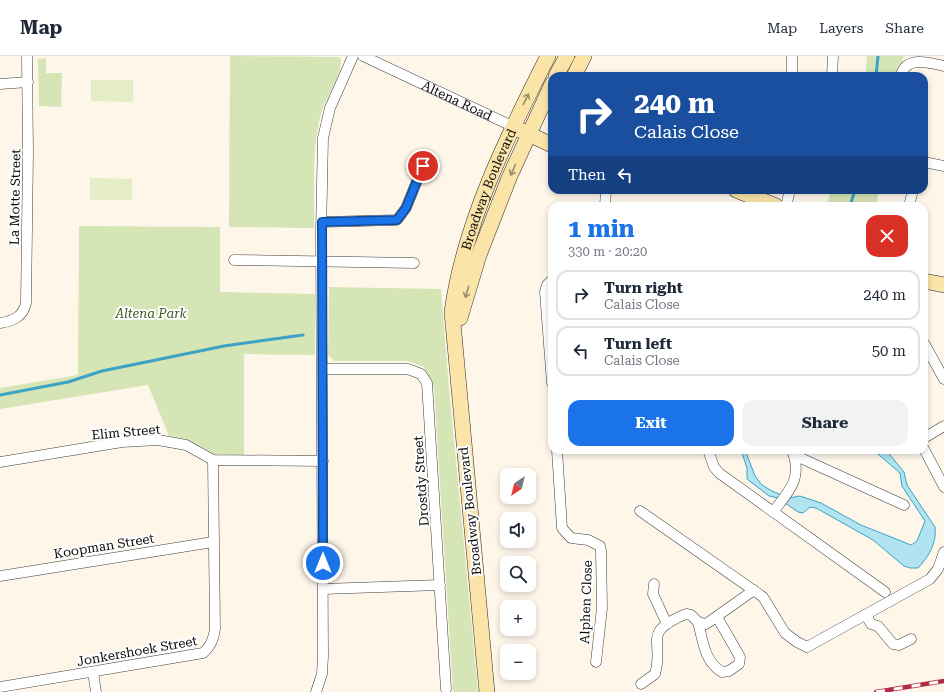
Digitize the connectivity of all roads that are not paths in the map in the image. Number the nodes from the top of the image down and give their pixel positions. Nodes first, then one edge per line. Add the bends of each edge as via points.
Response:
1 (27, 56) edge
2 (353, 56) edge
3 (363, 56) edge
4 (548, 56) edge
5 (567, 56) edge
6 (584, 56) edge
7 (792, 56) edge
8 (833, 56) edge
9 (944, 66) edge
10 (558, 72) edge
11 (576, 72) edge
12 (792, 72) edge
13 (832, 72) edge
14 (902, 72) edge
15 (28, 82) junction
16 (0, 84) edge
17 (548, 92) edge
18 (512, 126) junction
19 (528, 134) junction
20 (548, 142) edge
21 (928, 163) edge
22 (423, 166) dead end
23 (944, 166) edge
24 (746, 194) edge
25 (766, 202) edge
26 (322, 222) junction
27 (234, 260) dead end
28 (322, 262) junction
29 (414, 263) dead end
30 (928, 282) edge
31 (548, 284) edge
32 (944, 285) edge
33 (548, 322) edge
34 (0, 323) edge
35 (455, 330) junction
36 (928, 350) edge
37 (322, 369) junction
38 (944, 379) edge
39 (944, 426) edge
40 (928, 436) edge
41 (557, 454) edge
42 (709, 454) edge
43 (793, 454) edge
44 (795, 454) edge
45 (927, 454) edge
46 (213, 460) junction
47 (322, 461) junction
48 (0, 462) edge
49 (944, 487) edge
50 (904, 505) dead end
51 (640, 511) dead end
52 (773, 512) junction
53 (212, 542) junction
54 (944, 554) edge
55 (0, 576) edge
56 (654, 584) dead end
57 (440, 585) junction
58 (323, 589) junction
59 (754, 590) junction
60 (885, 592) dead end
61 (866, 615) junction
62 (717, 616) junction
63 (698, 622) junction
64 (667, 624) junction
65 (911, 639) dead end
66 (596, 662) dead end
67 (93, 672) junction
68 (641, 684) dead end
69 (0, 687) edge
70 (446, 689) dead end
71 (96, 692) edge
72 (316, 692) edge
73 (487, 692) edge

1 - 15 street, La Motte Street
2 - 26 street via 330,108 324,129
3 - 18 street, Altena Road
18 -> 4 main road, Broadway Boulevard
5 - 10 main road
6 - 11 main road
7 - 12 street
8 - 13 street
9 - 14 street via 913,60 904,67
15 - 16 street
15 - 34 street, La Motte Street via 26,303 23,312 17,318
17 - 19 main road, Broadway Boulevard
18 - 19 main road, Altena Road
18 - 35 main road, Broadway Boulevard via 464,253 452,312
19 - 20 main road, Altena Road
19 -> 35 main road, Broadway Boulevard via 479,255
21 - 23 street
22 - 26 street via 406,208 397,220
24 - 25 main road
26 - 28 street
27 - 28 street
28 - 29 street
28 - 37 street
30 - 32 main road
31 - 33 street
35 - 73 main road, Broadway Boulevard via 454,343
36 - 38 street
37 - 47 street
37 - 57 street, Drostdy Street via 408,369 425,378 428,388
39 - 40 street
41 - 66 street, Alphen Close via 562,528 571,538 594,542 600,546 601,551 602,608
42 - 52 street via 719,473
43 - 52 street via 796,477
44 - 50 street
45 - 49 street
46 - 47 street, Elim Street
46 - 48 street, Elim Street via 186,445 158,440 122,442
46 - 53 street, Jonkershoek Street
47 - 58 street
51 - 59 street
52 - 60 street
53 - 55 street, Koopman Street
53 - 67 street, Jonkershoek Street via 215,629 212,642 204,654
54 - 61 street via 933,576
56 - 64 street via 653,594
57 - 58 street
57 - 70 street, Drostdy Street
58 - 72 street via 322,674
59 - 61 street via 766,601 785,633 807,647
59 - 62 street
61 - 65 street via 871,624 878,626 893,644 899,645
62 - 63 street via 706,624
62 - 63 street via 740,657 739,664 729,671 722,672 714,666 703,648
63 - 64 street via 686,614
64 - 68 street via 661,628 657,636 655,674
67 - 69 street, Jonkershoek Street
67 - 71 street

